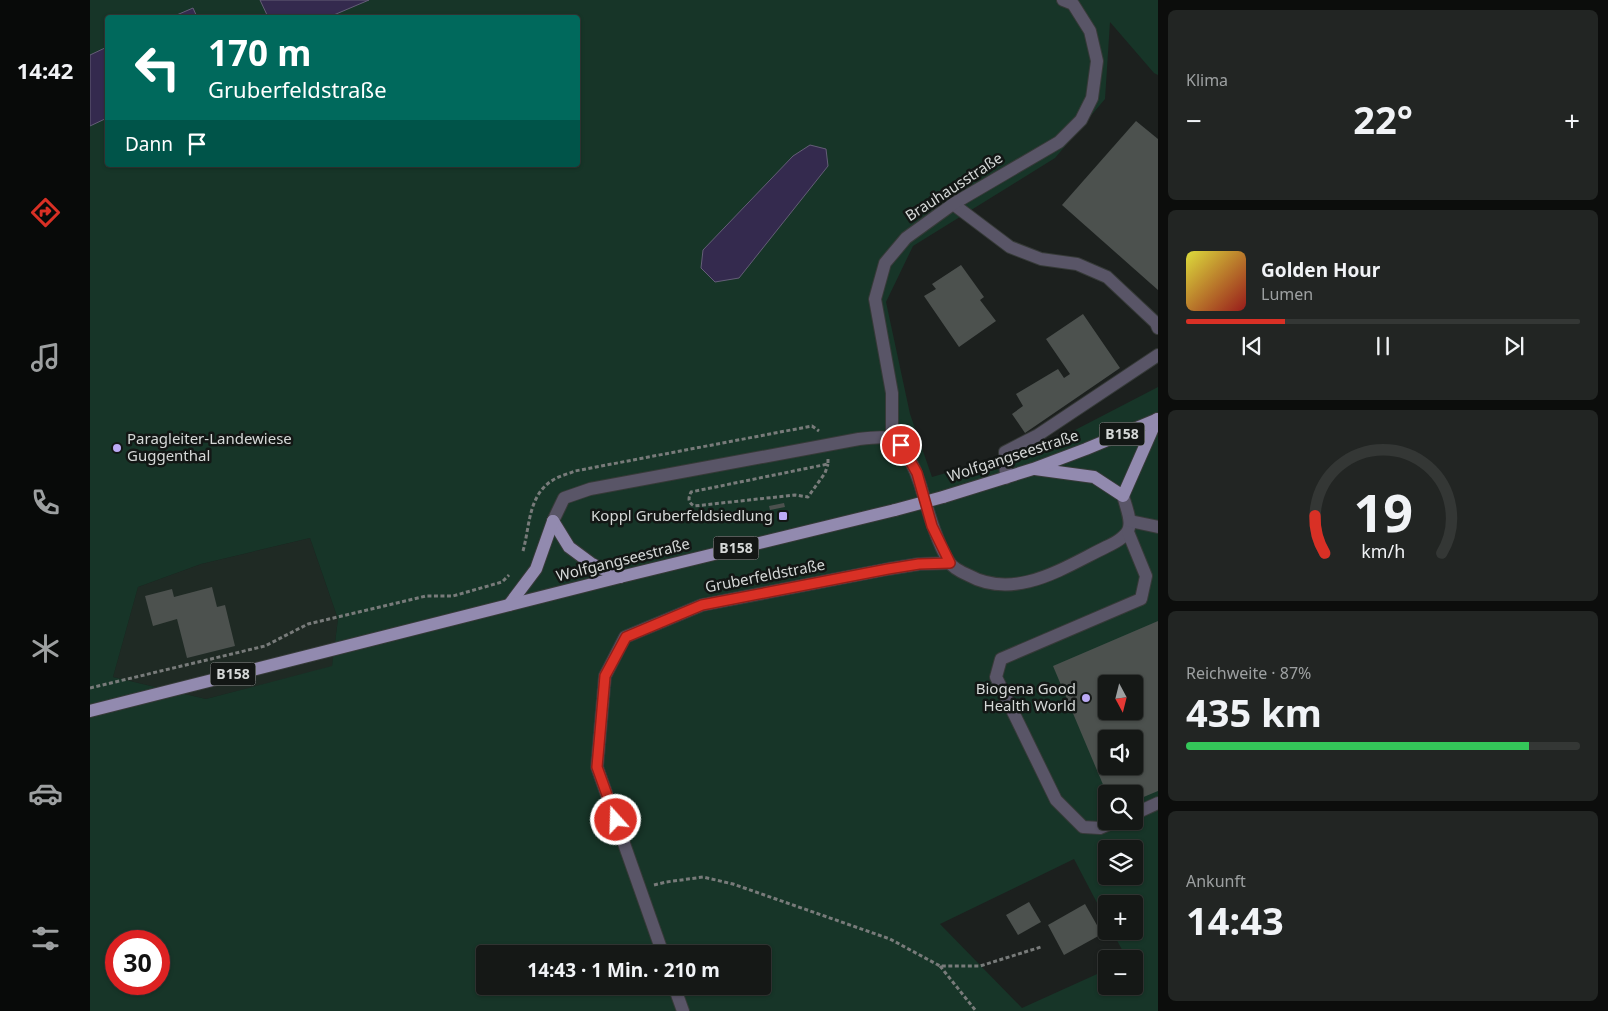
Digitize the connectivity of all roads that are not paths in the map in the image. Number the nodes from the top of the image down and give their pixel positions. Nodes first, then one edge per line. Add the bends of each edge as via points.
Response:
1 (1064, 0) edge
2 (953, 204) junction
3 (1158, 328) edge
4 (1158, 355) edge
5 (1158, 419) edge
6 (892, 438) junction
7 (1033, 469) junction
8 (1006, 478) junction
9 (1123, 496) junction
10 (553, 521) junction
11 (1129, 526) junction
12 (1158, 527) edge
13 (950, 563) junction
14 (620, 577) junction
15 (509, 606) junction
16 (90, 710) edge
17 (1158, 804) edge
18 (1143, 810) edge
19 (1098, 828) edge
20 (660, 945) edge
21 (677, 995) edge
22 (683, 1011) edge

1 - 2 street, Brauhausstraße via 1073,4 1090,31 1097,62 1092,98 1082,120 1059,142
2 - 3 street via 1010,247 1041,259 1077,264 1107,278
2 - 6 street, Brauhausstraße via 906,238 885,263 876,299 892,393
4 - 8 street via 1038,435 1005,452
5 - 7 main road, Wolfgangseestraße / B158
5 - 9 main road
6 - 10 street via 860,438 590,490 564,498
6 - 13 street via 901,445 917,473 932,526
7 - 8 main road, Wolfgangseestraße / B158
7 - 9 main road via 1094,477
8 - 14 main road, Wolfgangseestraße / B158, bridge via 895,510
9 - 11 street
10 - 14 main road via 569,547 592,564
10 - 15 main road via 536,569
11 - 12 street
11 - 13 street via 1116,542 1029,583 992,584 974,578
11 - 19 street via 1146,576 1141,599 1001,659 996,677 1056,800 1083,827
13 - 20 street, Gruberfeldstraße via 888,569 702,605 626,637 605,676 597,767
14 - 15 main road, Wolfgangseestraße / B158
15 - 16 main road, Wolfgangseestraße / B158
17 - 18 street
21 - 22 street

